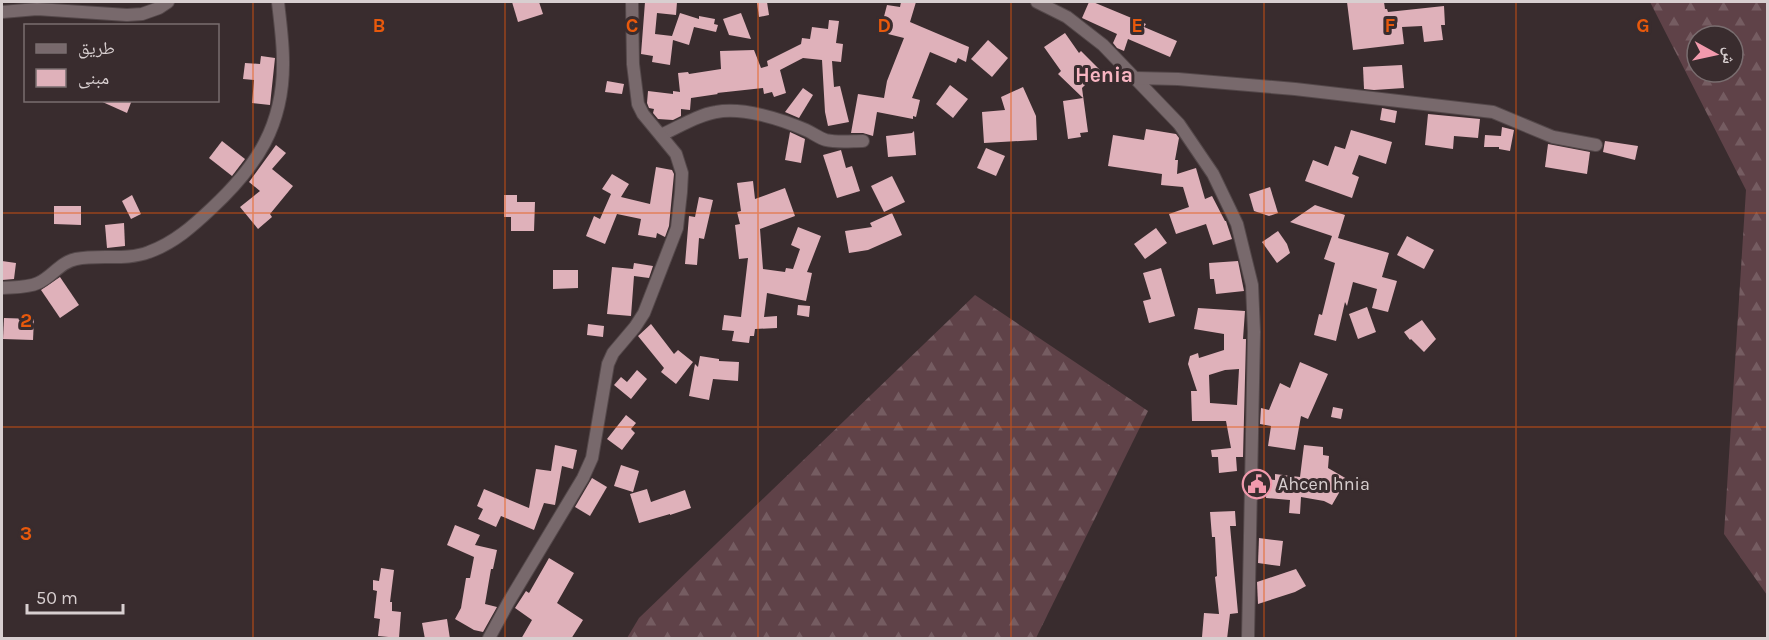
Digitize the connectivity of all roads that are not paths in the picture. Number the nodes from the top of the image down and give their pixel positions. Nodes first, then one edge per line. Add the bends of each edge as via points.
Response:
1 (168, 2) edge
2 (278, 2) edge
3 (632, 2) edge
4 (1037, 2) edge
5 (2, 12) edge
6 (1135, 78) junction
7 (661, 135) junction
8 (863, 141) dead end
9 (1596, 145) dead end
10 (2, 288) edge
11 (489, 639) edge
12 (1248, 639) edge

1 - 5 street via 142,14 127,15 37,9
2 - 10 street via 283,61 281,95 273,127 261,152 235,187 186,232 149,252 72,260 40,283
3 - 7 street via 638,104
4 - 6 street via 1066,17 1104,45
6 - 9 street via 1295,89 1473,109 1493,112 1553,137
6 - 12 street via 1179,124 1213,174 1237,224 1252,285
7 - 8 street via 704,114 737,111 799,127 825,140
7 - 11 street via 676,154 682,173 677,228 644,313 608,364 592,458 583,478

